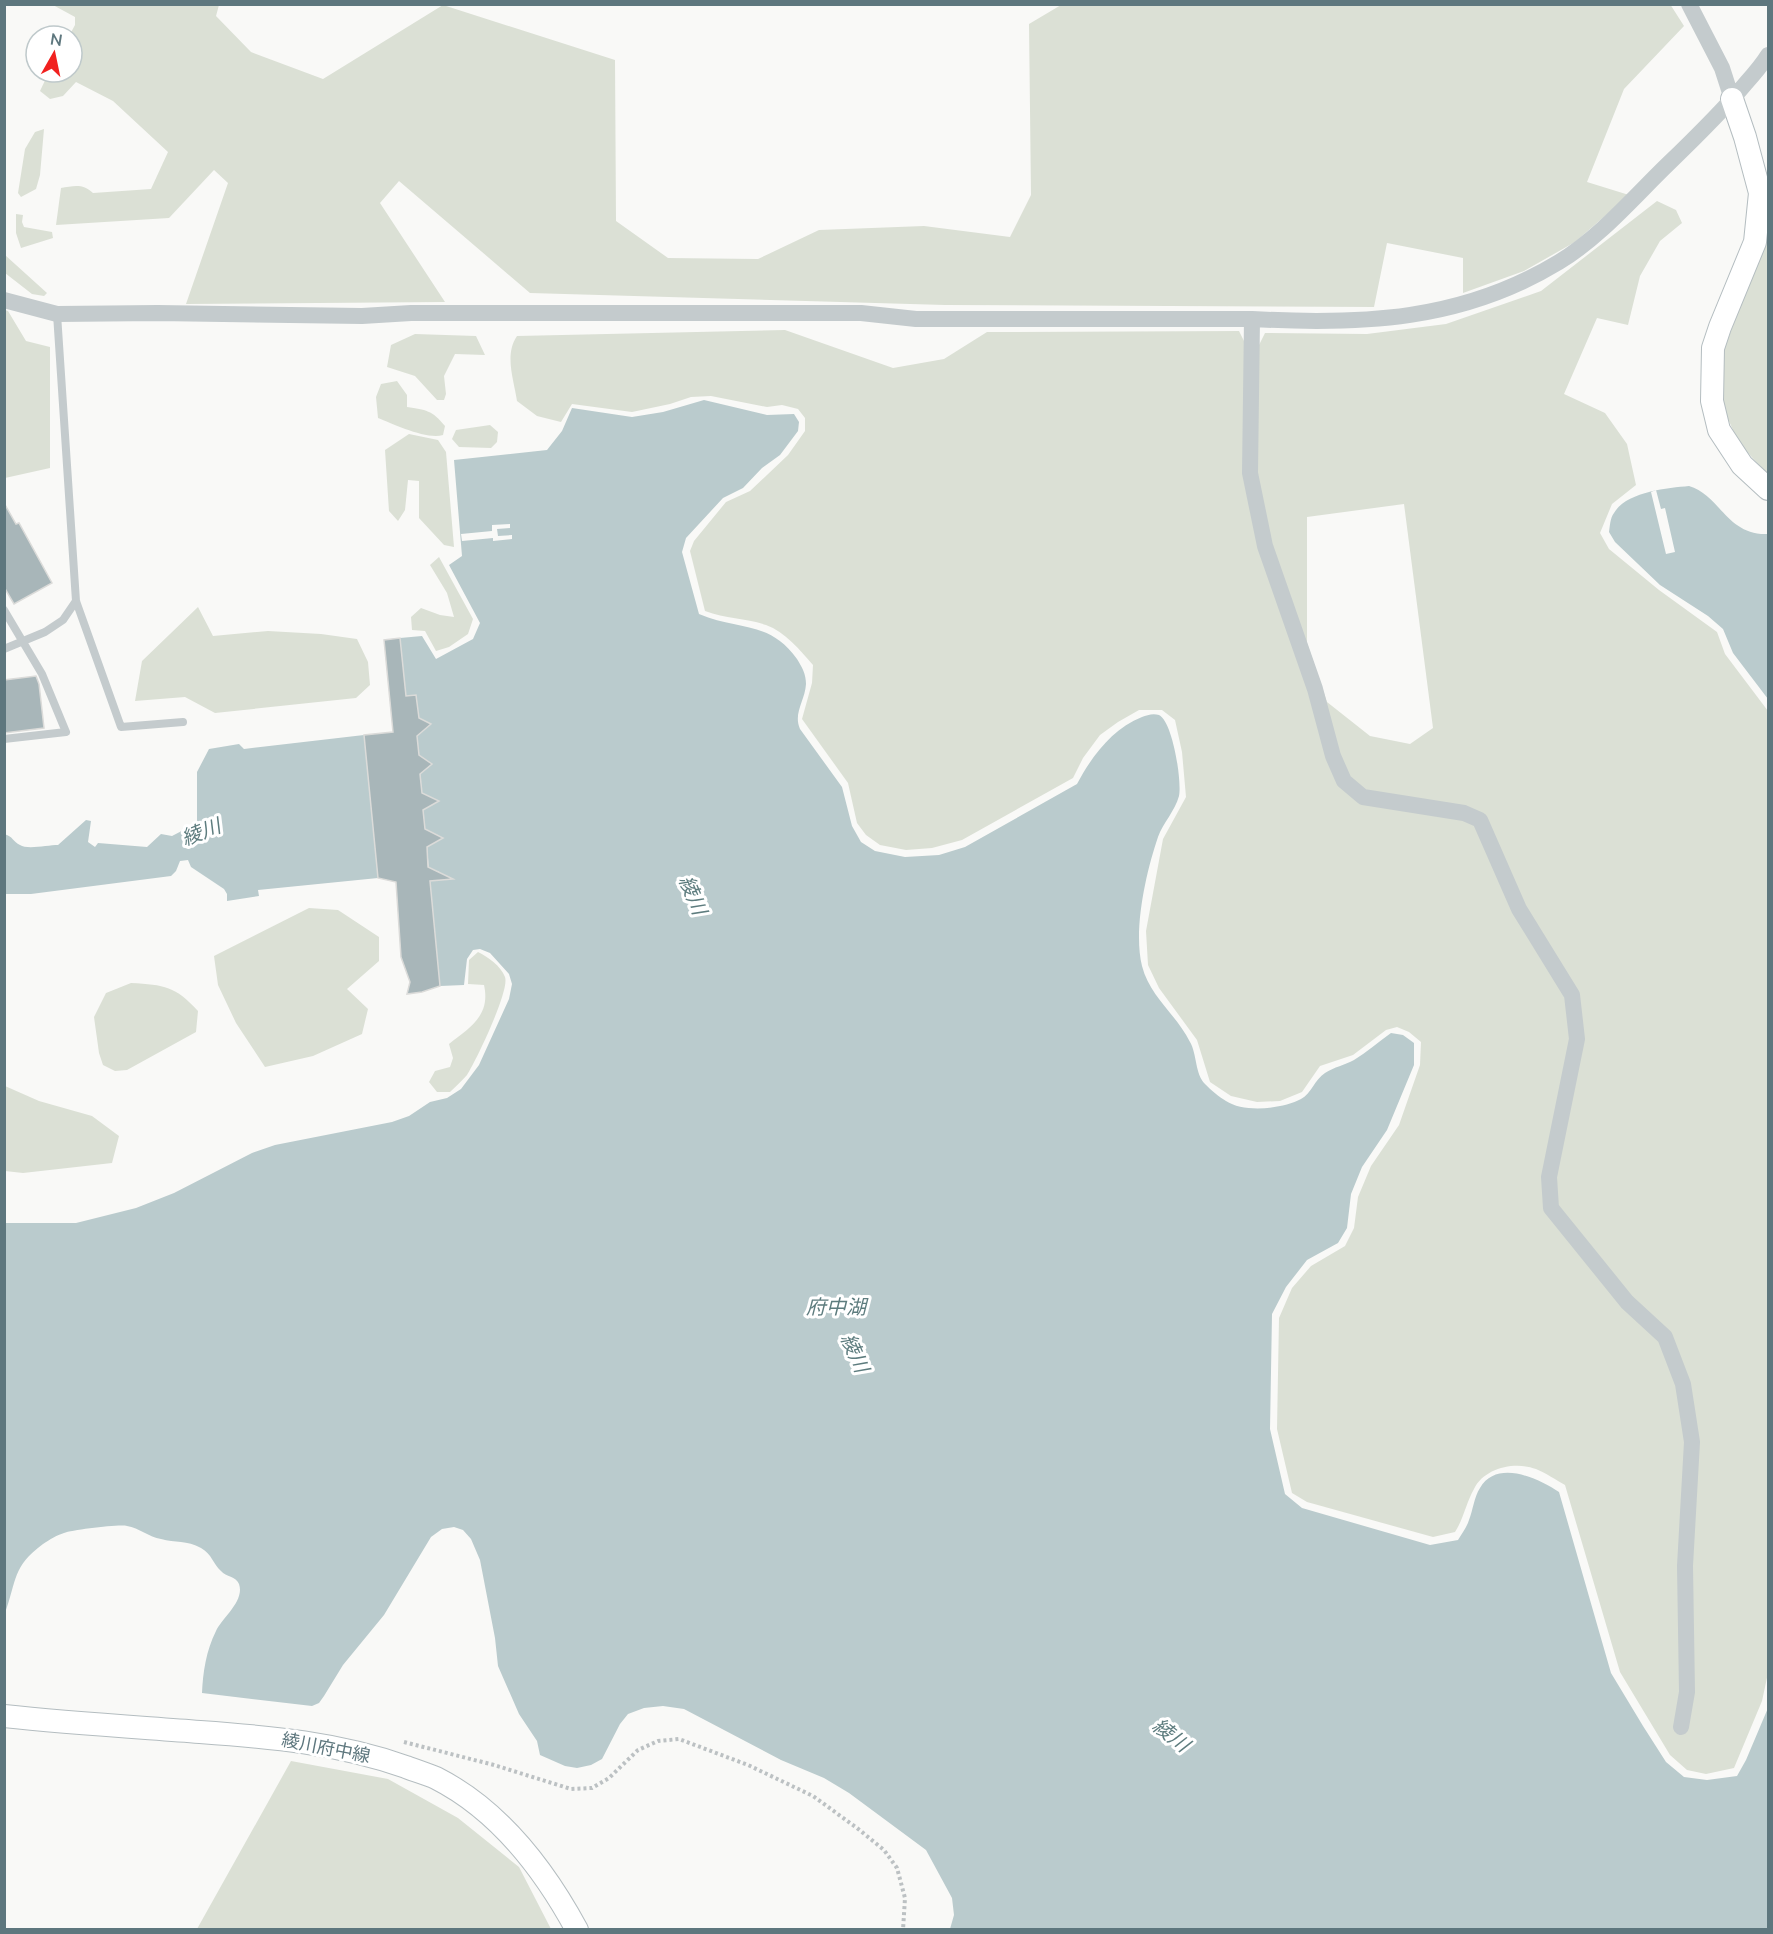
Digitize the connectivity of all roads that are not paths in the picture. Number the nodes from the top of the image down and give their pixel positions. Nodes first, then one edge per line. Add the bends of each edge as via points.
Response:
1 (1689, 4) edge
2 (1768, 55) edge
3 (1732, 99) junction
4 (4, 300) edge
5 (57, 314) junction
6 (1252, 319) junction
7 (1768, 489) edge
8 (76, 601) junction
9 (4, 610) edge
10 (23, 643) junction
11 (4, 649) edge
12 (183, 722) dead end
13 (4, 739) edge
14 (4, 1716) edge
15 (1682, 1727) dead end
16 (577, 1929) edge

1 - 3 street via 1722,68
2 - 3 street
3 - 6 street via 1597,234 1560,261 1512,287 1428,313 1371,320
3 - 7 main road via 1760,193 1755,242 1713,348 1712,401 1719,430 1742,465
4 - 5 street
5 - 6 street via 861,313 916,319
5 - 8 lane
6 - 15 street via 1250,473 1265,546 1315,689 1332,756 1344,781 1363,797 1464,813 1480,820 1519,909 1572,995 1577,1039 1549,1177 1551,1208 1627,1302 1665,1337 1683,1384 1692,1442 1684,1566 1687,1692
8 - 10 lane via 63,620
8 - 12 lane via 121,728
9 - 10 lane
10 - 11 lane
10 - 13 lane via 42,675 66,732
14 - 16 main road, 綾川府中線 via 276,1737 364,1754 436,1778 477,1805 521,1847 557,1894

